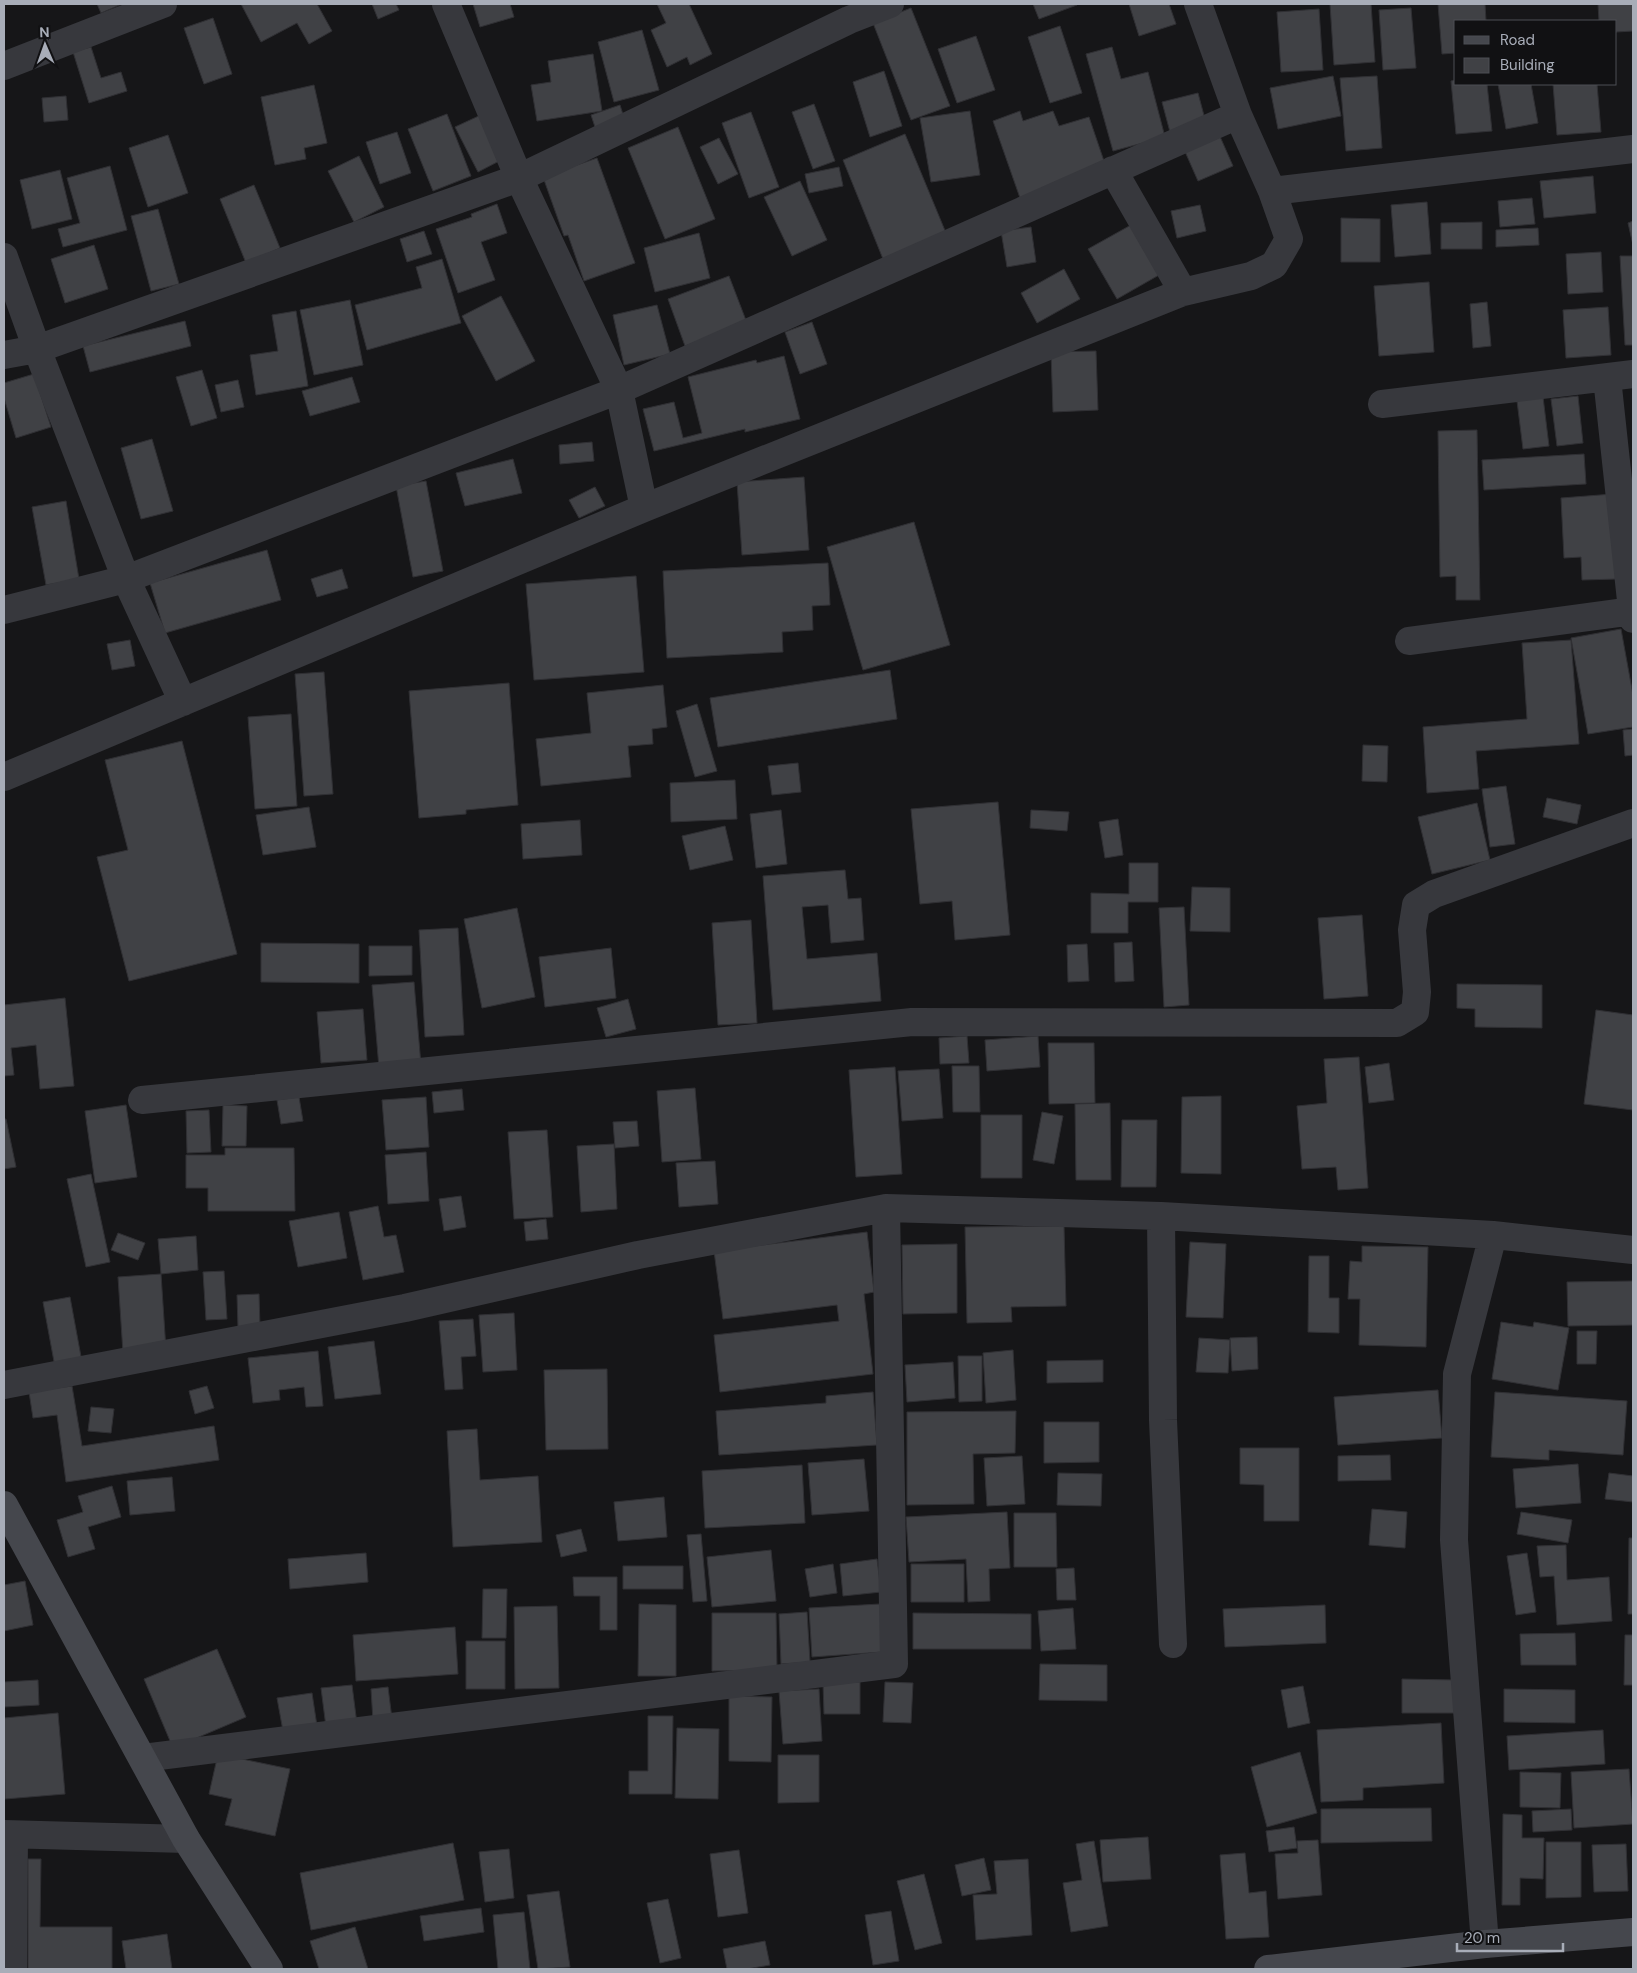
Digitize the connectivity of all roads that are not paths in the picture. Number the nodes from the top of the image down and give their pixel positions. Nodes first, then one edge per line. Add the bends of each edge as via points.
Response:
1 (163, 4) edge
2 (446, 4) edge
3 (890, 4) edge
4 (1198, 4) edge
5 (4, 66) edge
6 (1238, 115) junction
7 (1633, 150) edge
8 (1114, 170) junction
9 (519, 178) junction
10 (1272, 191) junction
11 (4, 257) edge
12 (1183, 292) junction
13 (37, 349) junction
14 (4, 355) edge
15 (1633, 374) edge
16 (1607, 378) junction
17 (619, 390) junction
18 (1382, 404) dead end
19 (644, 508) junction
20 (126, 579) junction
21 (4, 610) edge
22 (1633, 614) edge
23 (1409, 641) dead end
24 (183, 702) junction
25 (4, 777) edge
26 (1633, 823) edge
27 (142, 1100) dead end
28 (886, 1208) junction
29 (1160, 1216) junction
30 (1493, 1235) junction
31 (1633, 1250) edge
32 (4, 1385) edge
33 (4, 1505) edge
34 (1172, 1644) dead end
35 (143, 1758) junction
36 (9, 1834) edge
37 (186, 1839) junction
38 (1633, 1932) edge
39 (1485, 1944) junction
40 (13, 1969) edge
41 (269, 1969) edge
42 (1268, 1969) edge

1 - 5 street
2 - 9 street
3 - 9 street via 849,20
4 - 6 street
6 - 8 street
6 - 10 street
7 - 10 street
8 - 12 street
8 - 17 street
9 - 13 street
9 - 17 street
10 - 12 street via 1289,239 1274,265 1251,276
11 - 13 street
12 - 19 street
13 - 14 street
13 - 20 street
15 - 16 street
16 - 18 street
16 - 22 street
17 - 19 street
17 - 20 street
19 - 24 street
20 - 21 street
20 - 24 street
22 - 23 street
24 - 25 street
26 - 27 street via 1434,894 1416,905 1412,930 1417,992 1415,1012 1397,1023 912,1022
28 - 29 street
28 - 32 street via 638,1254 405,1308
28 - 35 street via 894,1664
29 - 30 street
29 - 34 street via 1163,1420
30 - 31 street
30 - 39 street via 1457,1374 1454,1540
33 - 35 main road
35 - 37 main road
36 - 37 street
36 - 40 street
37 - 41 main road
38 - 39 main road
39 - 42 main road

